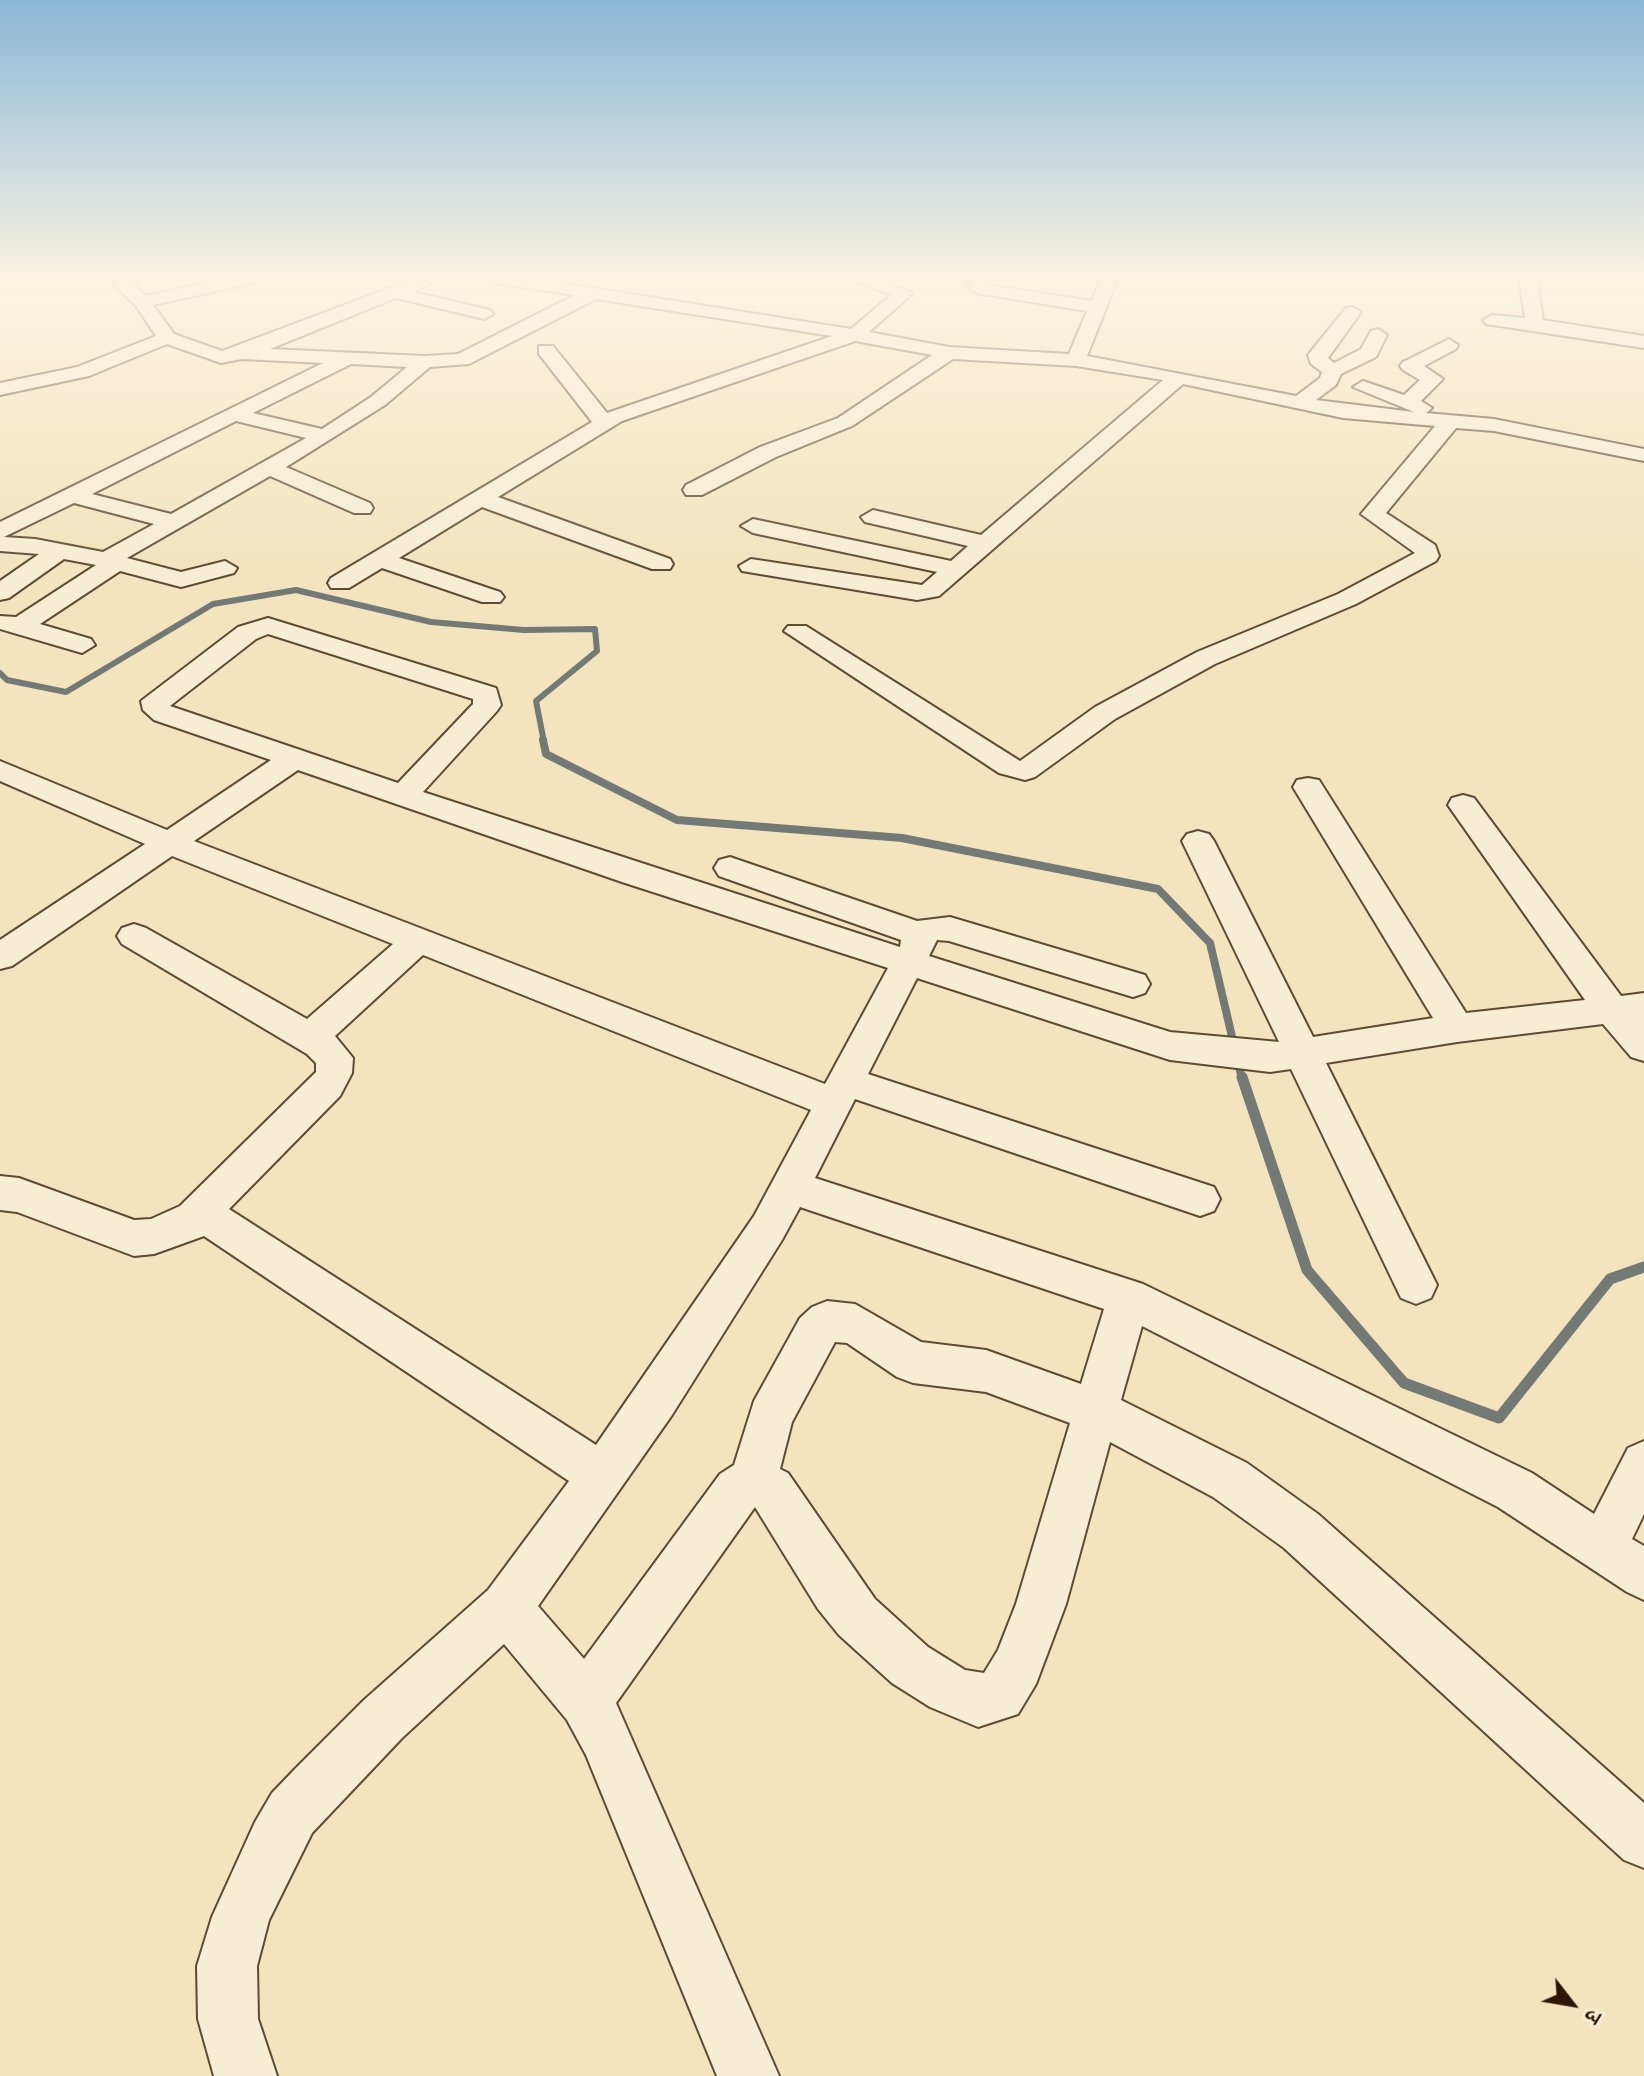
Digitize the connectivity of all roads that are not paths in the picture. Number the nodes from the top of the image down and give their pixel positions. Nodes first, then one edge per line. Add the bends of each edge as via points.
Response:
1 (68, 375) edge
2 (315, 375) edge
3 (409, 375) edge
4 (566, 375) edge
5 (734, 375) edge
6 (916, 375) edge
7 (1166, 375) edge
8 (1330, 375) edge
9 (1426, 375) edge
10 (1179, 377) junction
11 (1363, 387) dead end
12 (0, 389) edge
13 (1300, 403) junction
14 (1406, 403) junction
15 (235, 415) junction
16 (604, 423) junction
17 (1454, 423) junction
18 (325, 436) junction
19 (1644, 455) edge
20 (272, 469) junction
21 (694, 490) dead end
22 (72, 496) junction
23 (480, 498) junction
24 (362, 508) dead end
25 (873, 517) dead end
26 (174, 522) junction
27 (753, 526) dead end
28 (0, 531) edge
29 (985, 543) junction
30 (0, 544) edge
31 (59, 551) junction
32 (379, 559) junction
33 (111, 562) junction
34 (661, 564) dead end
35 (751, 566) dead end
36 (225, 568) dead end
37 (955, 569) junction
38 (340, 583) dead end
39 (0, 593) edge
40 (491, 597) dead end
41 (10, 624) edge
42 (797, 631) dead end
43 (82, 645) dead end
44 (295, 758) junction
45 (0, 770) edge
46 (1308, 787) dead end
47 (404, 795) junction
48 (1463, 805) dead end
49 (1198, 841) dead end
50 (170, 843) junction
51 (730, 868) dead end
52 (134, 936) dead end
53 (420, 939) junction
54 (912, 948) junction
55 (0, 957) edge
56 (1133, 984) dead end
57 (1628, 1008) edge
58 (1457, 1028) junction
59 (309, 1038) junction
60 (1644, 1047) edge
61 (1286, 1056) junction
62 (841, 1093) junction
63 (791, 1187) junction
64 (0, 1193) edge
65 (1200, 1199) dead end
66 (194, 1218) junction
67 (1416, 1285) dead end
68 (1128, 1298) junction
69 (1096, 1411) junction
70 (1644, 1464) edge
71 (601, 1475) junction
72 (754, 1480) junction
73 (1603, 1546) junction
74 (1644, 1575) edge
75 (506, 1608) junction
76 (586, 1701) junction
77 (1644, 1840) edge
78 (246, 2076) edge
79 (748, 2076) edge

1 - 12 street
2 - 15 street
3 - 18 street
4 - 16 street
5 - 16 street
6 - 21 street via 845,422 768,452
7 - 10 street
8 - 13 street via 1326,386
9 - 14 street via 1433,379
10 - 13 street
10 - 29 street
11 - 14 street
13 - 17 street via 1372,417
14 - 17 street
15 - 18 street
15 - 22 street
16 - 23 street
17 - 19 street via 1522,429
17 - 42 street via 1373,514 1427,550 1427,556 1347,599 1206,658 1105,713 1025,771 1009,767
18 - 20 street
20 - 24 street
20 - 26 street
22 - 26 street
22 - 28 street
23 - 32 street
23 - 34 street
25 - 29 street
26 - 33 street
27 - 37 street
29 - 37 street
30 - 31 street
31 - 33 street
31 - 39 street
32 - 38 street
32 - 40 street
33 - 36 street via 181,580
33 - 41 street
35 - 37 street via 917,593 935,588
41 - 43 street
44 - 47 street
44 - 47 street via 164,714 155,701 247,633 268,626 486,694 487,705
44 - 50 street
45 - 50 street
46 - 58 street
47 - 54 street via 633,874
48 - 57 street
49 - 61 street
50 - 53 street
50 - 55 street
51 - 54 street
52 - 59 street
53 - 59 street
53 - 62 street
54 - 56 street via 934,928 950,929
54 - 61 street via 1170,1046
54 - 62 street
57 - 58 street
57 - 60 street
58 - 61 street
59 - 66 street via 335,1058 327,1086
61 - 67 street
62 - 63 street
62 - 65 street
63 - 68 street
63 - 71 street via 743,1269
64 - 66 street via 19,1195 134,1238 154,1236
66 - 71 street via 220,1224
68 - 69 street
68 - 73 street via 1476,1469
69 - 72 street via 986,1371 913,1362 855,1324 827,1321 815,1332 770,1417
69 - 72 street via 1033,1628 1009,1686 990,1701 948,1689 883,1642 836,1591 771,1490
69 - 77 street via 1230,1480 1301,1531
70 - 73 street
71 - 75 street
72 - 76 street via 737,1491
73 - 74 street
75 - 76 street
75 - 78 street via 314,1788 275,1842 241,1917 224,1986 237,2058
76 - 79 street

